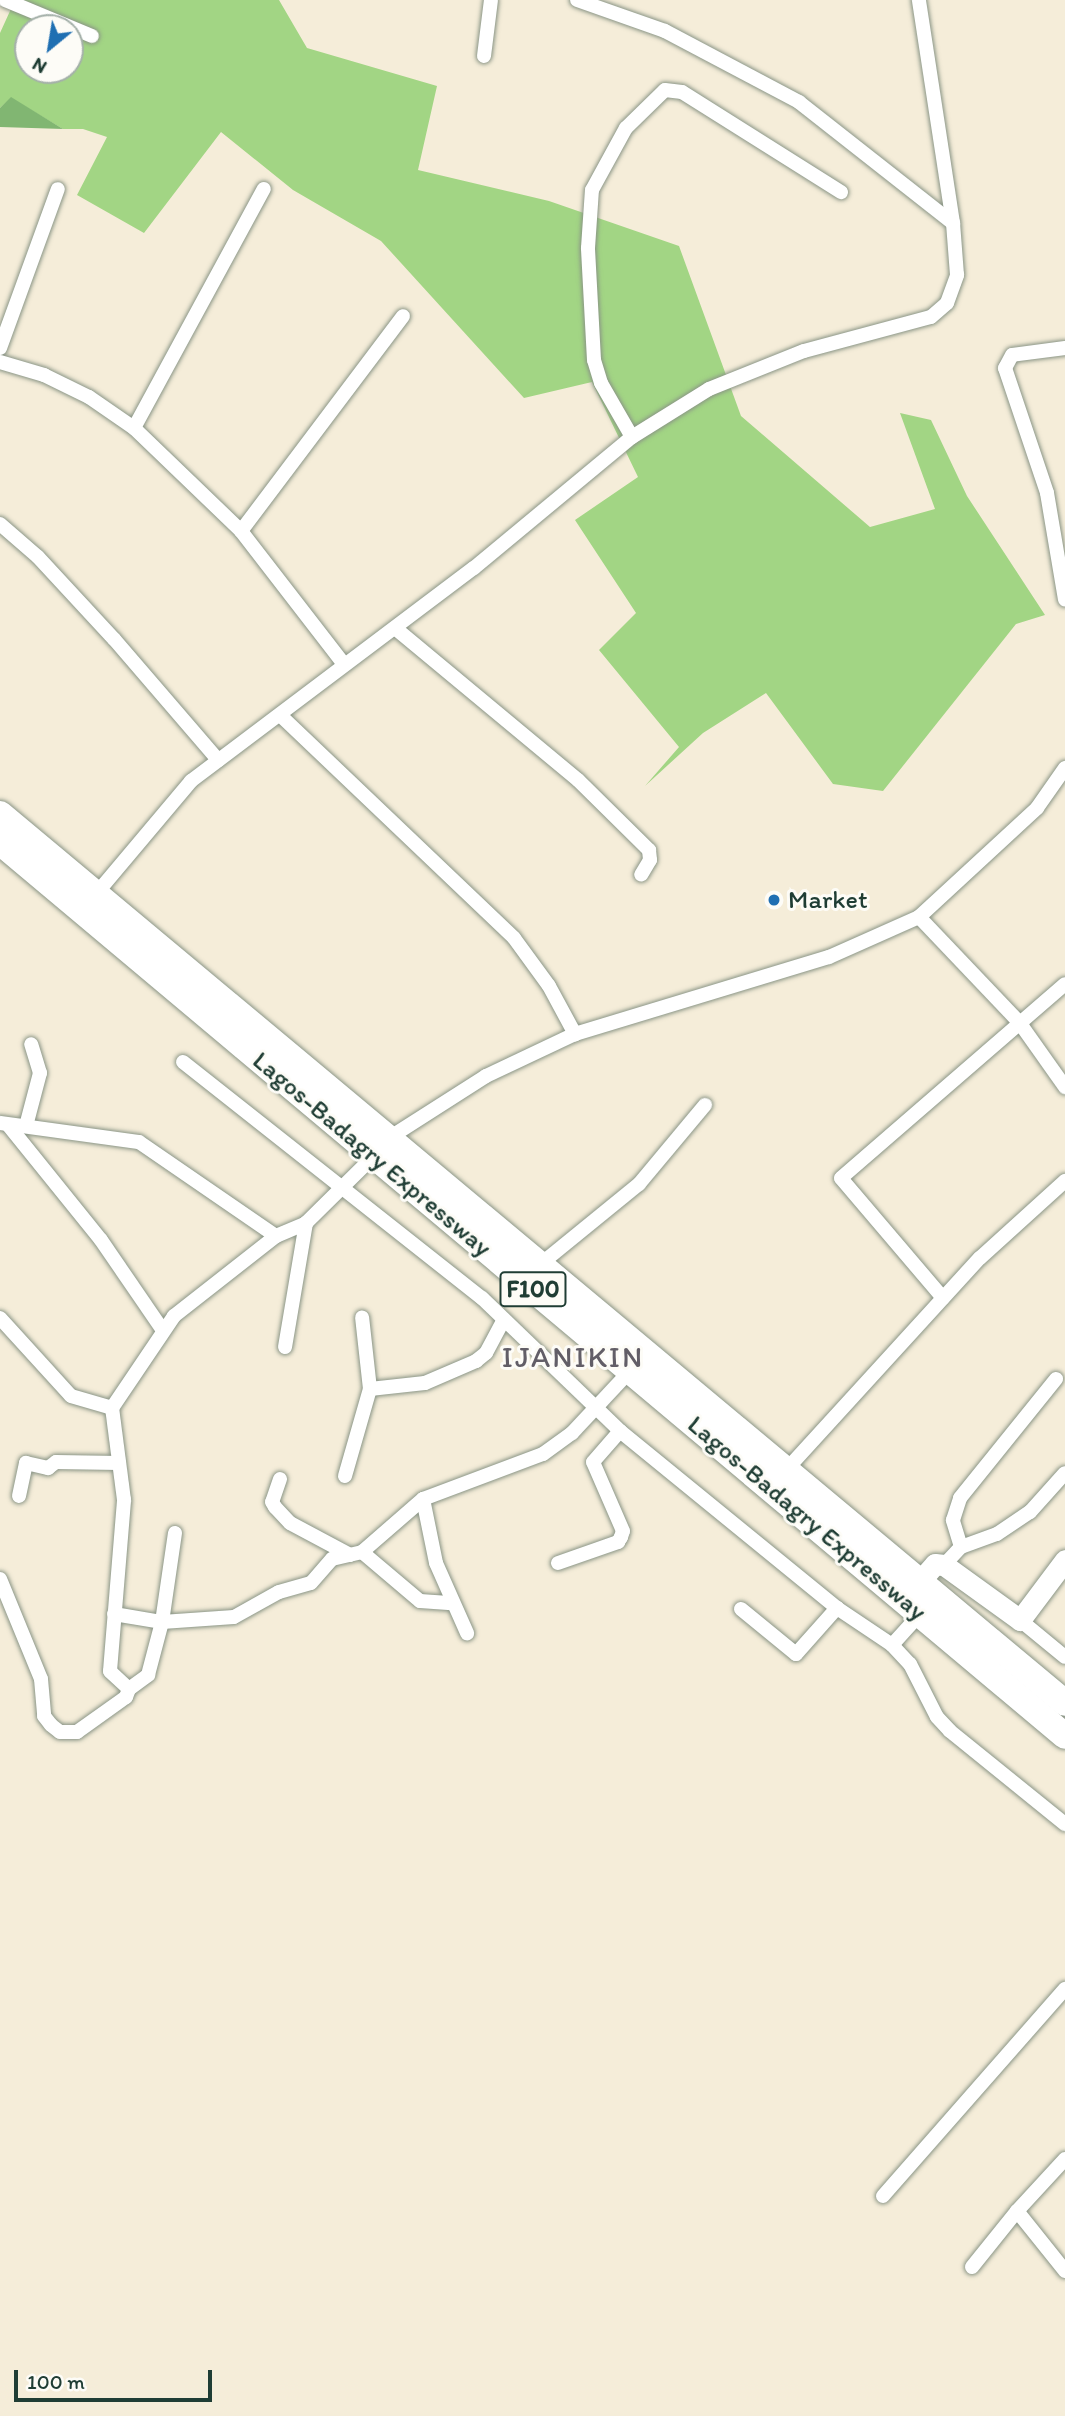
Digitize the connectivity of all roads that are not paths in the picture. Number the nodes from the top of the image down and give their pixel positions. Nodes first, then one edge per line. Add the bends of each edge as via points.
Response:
1 (5, 0) edge
2 (491, 0) edge
3 (577, 0) edge
4 (919, 0) edge
5 (92, 36) dead end
6 (484, 56) dead end
7 (58, 189) dead end
8 (264, 189) dead end
9 (841, 192) dead end
10 (953, 223) junction
11 (403, 316) dead end
12 (0, 348) edge
13 (1065, 348) edge
14 (0, 362) edge
15 (134, 428) junction
16 (632, 437) junction
17 (0, 524) edge
18 (241, 531) junction
19 (1065, 532) edge
20 (1054, 542) junction
21 (1065, 599) edge
22 (395, 628) junction
23 (343, 663) junction
24 (280, 715) junction
25 (218, 760) junction
26 (1065, 768) edge
27 (0, 814) edge
28 (0, 842) edge
29 (641, 875) dead end
30 (96, 894) junction
31 (919, 918) junction
32 (1065, 984) edge
33 (1019, 1022) junction
34 (575, 1034) junction
35 (31, 1044) dead end
36 (183, 1062) dead end
37 (1065, 1087) edge
38 (705, 1105) dead end
39 (5, 1124) edge
40 (26, 1126) junction
41 (382, 1147) junction
42 (1065, 1181) edge
43 (341, 1184) junction
44 (306, 1223) junction
45 (276, 1236) junction
46 (542, 1263) junction
47 (943, 1298) junction
48 (362, 1317) dead end
49 (0, 1318) edge
50 (504, 1319) junction
51 (162, 1329) junction
52 (285, 1347) dead end
53 (630, 1371) junction
54 (1056, 1379) dead end
55 (370, 1389) junction
56 (595, 1405) junction
57 (112, 1408) junction
58 (620, 1431) junction
59 (119, 1463) junction
60 (787, 1469) junction
61 (1065, 1473) edge
62 (345, 1476) dead end
63 (280, 1479) dead end
64 (19, 1496) dead end
65 (423, 1499) junction
66 (175, 1533) dead end
67 (961, 1547) junction
68 (356, 1553) junction
69 (1065, 1560) edge
70 (558, 1563) dead end
71 (944, 1565) junction
72 (0, 1579) edge
73 (921, 1580) junction
74 (452, 1603) junction
75 (837, 1608) junction
76 (741, 1609) dead end
77 (921, 1613) junction
78 (114, 1614) junction
79 (1020, 1620) junction
80 (162, 1622) junction
81 (467, 1633) dead end
82 (892, 1645) junction
83 (1065, 1657) edge
84 (129, 1689) junction
85 (1065, 1703) edge
86 (1065, 1737) edge
87 (1065, 1824) edge
88 (1065, 1989) edge
89 (1065, 2159) edge
90 (883, 2196) dead end
91 (1017, 2211) junction
92 (972, 2267) dead end
93 (1065, 2271) edge

1 - 5 street
2 - 6 street
3 - 10 street via 665,31 799,102
4 - 10 street
7 - 12 street
8 - 15 street
9 - 16 street via 682,92 665,90 626,128 592,190 587,248 594,360 601,383
10 - 16 street via 957,275 951,296 931,317 792,356 709,389
11 - 18 street
13 - 20 street via 1012,355 1005,366 1047,493
14 - 15 street via 66,386
15 - 18 street
16 - 22 street
17 - 25 street via 55,575
18 - 23 street
19 - 20 street
20 - 21 street
22 - 23 street
22 - 29 street via 578,780 649,850 650,860
23 - 24 street
24 - 25 street
24 - 34 street via 514,938 549,986
25 - 30 street via 191,780
26 - 31 street via 1037,808
27 - 30 highway, Lagos-Badagry Expressway / F100
28 - 41 highway, Lagos-Badagry Expressway / F100
30 - 41 highway, Lagos-Badagry Expressway / F100
31 - 33 street
31 - 34 street via 829,957
32 - 33 street
33 - 37 street
33 - 47 street via 841,1178
34 - 41 street via 486,1076
35 - 40 street via 40,1073
36 - 43 street
38 - 46 street via 639,1184
39 - 40 street
39 - 51 street via 101,1240
40 - 45 street via 139,1142
41 - 43 street
41 - 46 highway, Lagos-Badagry Expressway / F100
41 - 53 highway, Lagos-Badagry Expressway / F100
42 - 47 street
43 - 44 street
43 - 50 street
44 - 45 street
44 - 52 street
45 - 51 street
46 - 60 highway, Lagos-Badagry Expressway / F100
47 - 60 street
48 - 55 street
49 - 57 street via 71,1396
50 - 55 street via 486,1353 476,1361 425,1383
50 - 56 street
51 - 57 street
53 - 56 street
53 - 77 highway, Lagos-Badagry Expressway / F100
54 - 67 street via 960,1498 953,1520
55 - 62 street
56 - 58 street
56 - 65 street via 572,1433 543,1454
57 - 59 street
58 - 70 street via 593,1462 623,1531 621,1536 618,1542
58 - 75 street
59 - 64 street via 56,1462 48,1468 26,1463
59 - 78 street via 124,1526
60 - 73 highway, Lagos-Badagry Expressway / F100
61 - 67 street via 1030,1511 997,1534
63 - 68 street via 272,1503 290,1523
65 - 68 street
65 - 74 street via 436,1563
66 - 80 street
67 - 71 street
68 - 74 street via 419,1601
68 - 80 street via 332,1559 311,1583 279,1592 234,1617
69 - 79 street
71 - 73 street via 935,1564
71 - 79 street
72 - 84 street via 41,1679 44,1716 60,1732 77,1732 125,1697
73 - 85 highway, Lagos-Badagry Expressway / F100
74 - 81 street
75 - 76 street via 796,1654
75 - 82 street
77 - 82 street
77 - 86 highway, Lagos-Badagry Expressway / F100
78 - 80 street
78 - 84 street via 110,1671
79 - 83 street
80 - 84 street via 148,1675
82 - 87 street via 910,1664 950,1731
88 - 90 street
89 - 91 street
91 - 92 street
91 - 93 street

